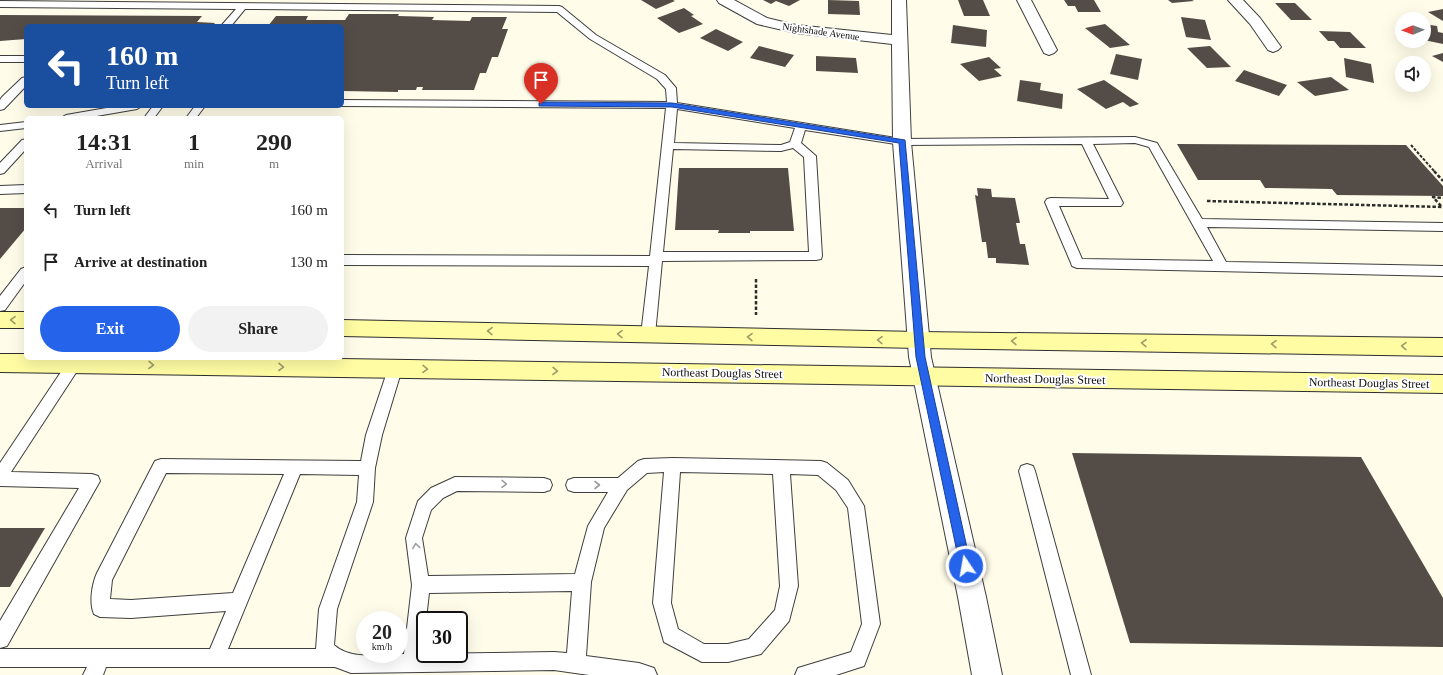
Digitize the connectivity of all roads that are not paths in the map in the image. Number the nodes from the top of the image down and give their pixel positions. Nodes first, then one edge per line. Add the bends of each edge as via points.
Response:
1 (724, 0) edge
2 (899, 0) edge
3 (1024, 0) edge
4 (1235, 0) edge
5 (0, 4) edge
6 (242, 7) junction
7 (228, 24) edge
8 (899, 40) junction
9 (1273, 47) dead end
10 (1049, 50) dead end
11 (0, 59) edge
12 (24, 60) edge
13 (0, 88) edge
14 (21, 89) edge
15 (344, 103) edge
16 (672, 105) junction
17 (0, 107) edge
18 (120, 108) edge
19 (102, 115) edge
20 (90, 116) edge
21 (24, 125) edge
22 (801, 126) junction
23 (0, 128) edge
24 (1086, 141) junction
25 (902, 142) junction
26 (24, 144) edge
27 (796, 144) junction
28 (668, 146) junction
29 (0, 170) edge
30 (24, 189) edge
31 (0, 190) edge
32 (1198, 223) junction
33 (1443, 227) edge
34 (656, 259) junction
35 (344, 260) edge
36 (1223, 267) junction
37 (1443, 271) edge
38 (24, 275) edge
39 (0, 306) edge
40 (0, 320) edge
41 (24, 320) edge
42 (344, 328) edge
43 (648, 334) junction
44 (919, 340) junction
45 (1443, 347) edge
46 (0, 363) edge
47 (74, 364) junction
48 (395, 369) junction
49 (924, 376) junction
50 (1443, 384) edge
51 (674, 465) junction
52 (295, 467) junction
53 (781, 467) junction
54 (367, 468) junction
55 (1027, 471) dead end
56 (0, 476) edge
57 (0, 479) edge
58 (544, 485) dead end
59 (574, 485) dead end
60 (621, 485) junction
61 (582, 582) junction
62 (421, 585) junction
63 (240, 601) junction
64 (0, 639) edge
65 (0, 658) edge
66 (102, 658) junction
67 (216, 658) junction
68 (335, 658) junction
69 (412, 663) junction
70 (576, 664) junction
71 (93, 675) edge
72 (647, 675) edge
73 (805, 675) edge
74 (987, 675) edge
75 (1081, 675) edge

1 - 8 street, Nightshade Avenue via 762,21 796,29
2 - 8 street
3 - 10 street
4 - 9 street via 1255,21
5 - 6 lane
6 - 7 lane
6 - 16 lane via 559,9 593,37 661,77 670,88
8 - 25 street
11 - 12 lane
13 - 14 lane
14 - 17 lane
15 - 16 lane
16 - 22 lane
16 - 28 lane
18 - 19 lane
19 - 20 lane
21 - 23 lane
22 - 25 lane
22 - 27 lane
24 - 25 lane
24 - 32 lane via 1135,140 1153,145
24 - 36 lane via 1117,203 1051,202 1077,263
25 - 44 street
26 - 29 lane
27 - 28 lane via 781,148
27 - 34 lane via 810,156 816,256
28 - 34 lane
30 - 31 lane
32 - 33 lane
32 - 36 lane
34 - 35 lane
34 - 43 lane
36 - 37 lane
38 - 39 lane
41 -> 40 main road
43 -> 42 main road
44 -> 43 main road
45 -> 44 main road
44 - 49 street
46 - 47 main road, Northeast Douglas Street
47 -> 48 main road, Northeast Douglas Street
47 - 56 lane
48 -> 49 main road, Northeast Douglas Street
48 - 54 lane via 374,435
49 - 50 main road, Northeast Douglas Street
49 - 74 street
51 - 53 lane
51 - 53 lane via 662,603 671,635 702,653 728,653 754,647 783,616 789,586
51 - 60 lane via 644,466
52 - 54 lane
52 - 63 lane
52 - 63 lane via 161,466 103,579 100,608 131,609
53 - 73 lane via 821,468 842,485 856,506 871,624 857,659
54 - 68 lane via 365,502 328,609 325,649
55 - 75 lane
57 - 64 lane via 92,481
62 -> 58 lane via 414,538 424,506 437,493 455,484
59 -> 60 lane
60 - 61 lane via 596,526
61 - 62 lane
61 - 70 lane
62 - 69 lane
63 - 67 lane
65 - 66 lane
66 - 67 lane
66 - 71 lane
67 - 68 lane
68 - 69 lane via 351,664
69 - 70 lane via 554,661
70 - 72 lane

